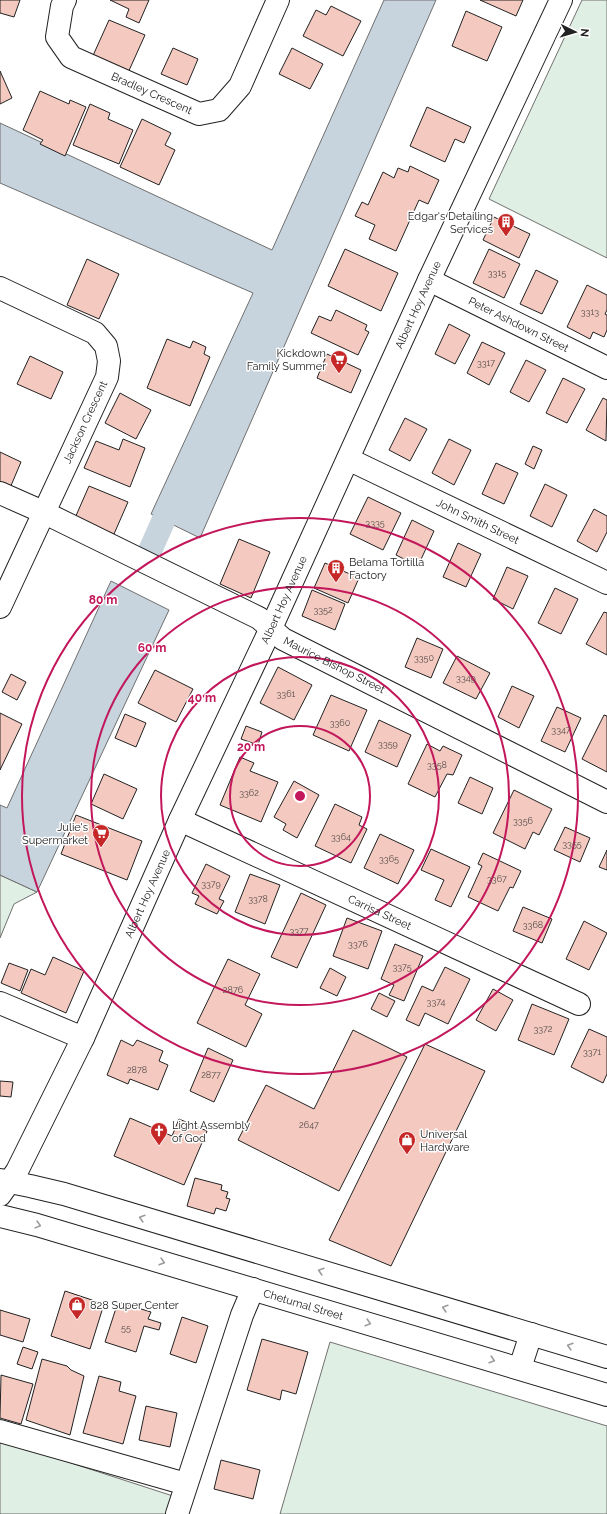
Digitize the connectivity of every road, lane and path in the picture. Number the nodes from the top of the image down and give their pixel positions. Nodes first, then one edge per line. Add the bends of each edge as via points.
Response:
1 (65, 0) edge
2 (278, 0) edge
3 (561, 0) edge
4 (429, 280) junction
5 (0, 288) edge
6 (607, 368) edge
7 (348, 459) junction
8 (0, 493) edge
9 (43, 512) junction
10 (607, 583) edge
11 (0, 607) edge
12 (271, 628) junction
13 (607, 802) edge
14 (180, 820) junction
15 (0, 1003) edge
16 (579, 1004) dead end
17 (83, 1038) junction
18 (3, 1186) edge
19 (0, 1216) edge
20 (253, 1289) junction
21 (531, 1334) junction
22 (607, 1357) edge
23 (520, 1368) junction
24 (607, 1395) edge
25 (0, 1431) edge
26 (186, 1484) junction
27 (177, 1514) edge

1 - 2 main road, Bradley Crescent via 57,37 71,57 199,114 219,110 240,86
3 - 4 main road, Albert Hoy Avenue
4 - 6 main road, Peter Ashdown Street
4 - 7 main road, Albert Hoy Avenue
5 - 9 main road, Jackson Crescent via 95,333 106,346 110,361 106,377
7 - 10 main road, John Smith Street
7 - 12 main road, Albert Hoy Avenue
8 - 9 main road, Maurice Bishop Street
9 - 11 main road, Jackson Crescent
9 - 12 main road, Maurice Bishop Street via 259,618
12 - 13 main road, Maurice Bishop Street via 283,639
12 - 14 main road, Albert Hoy Avenue
14 - 16 main road, Carrisa Street
14 - 17 main road, Albert Hoy Avenue
15 - 17 main road
17 - 18 main road, Albert Hoy Avenue via 17,1171
21 -> 18 main road via 64,1194
19 -> 20 main road, Chetumal Street
20 -> 23 main road, Chetumal Street
20 - 26 main road
22 -> 21 main road
21 - 23 main road
23 - 24 main road, Chetumal Street
25 - 26 main road
26 - 27 main road

